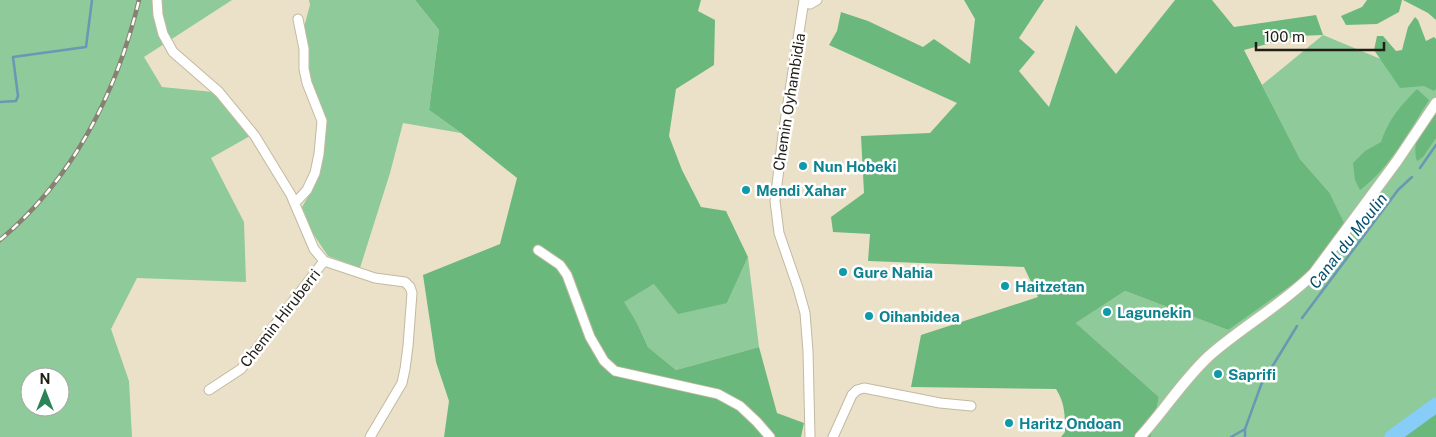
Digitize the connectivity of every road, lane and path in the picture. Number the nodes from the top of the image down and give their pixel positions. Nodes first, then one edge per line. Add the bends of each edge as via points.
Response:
1 (157, 0) edge
2 (817, 0) edge
3 (804, 2) edge
4 (298, 19) dead end
5 (1436, 103) edge
6 (295, 203) junction
7 (538, 250) dead end
8 (324, 261) junction
9 (209, 390) dead end
10 (971, 406) dead end
11 (370, 437) edge
12 (770, 437) edge
13 (810, 437) edge
14 (832, 437) edge
15 (1140, 437) edge

1 - 6 street via 163,34 173,52 219,92 255,136
2 - 3 street, Chemin Oyhambidia via 810,4
3 - 13 street, Chemin Oyhambidia via 775,200 779,233 805,313
4 - 6 street via 307,83 322,121 315,173 307,190
5 - 15 street via 1314,273 1209,356
6 - 8 street via 314,249
7 - 12 street via 560,265 567,275 590,337 604,361 615,371 718,394 740,406
8 - 9 street, Chemin Hiruberri via 241,369
8 - 11 street via 376,278 406,282 412,293 402,383
10 - 14 street via 864,388 852,396

